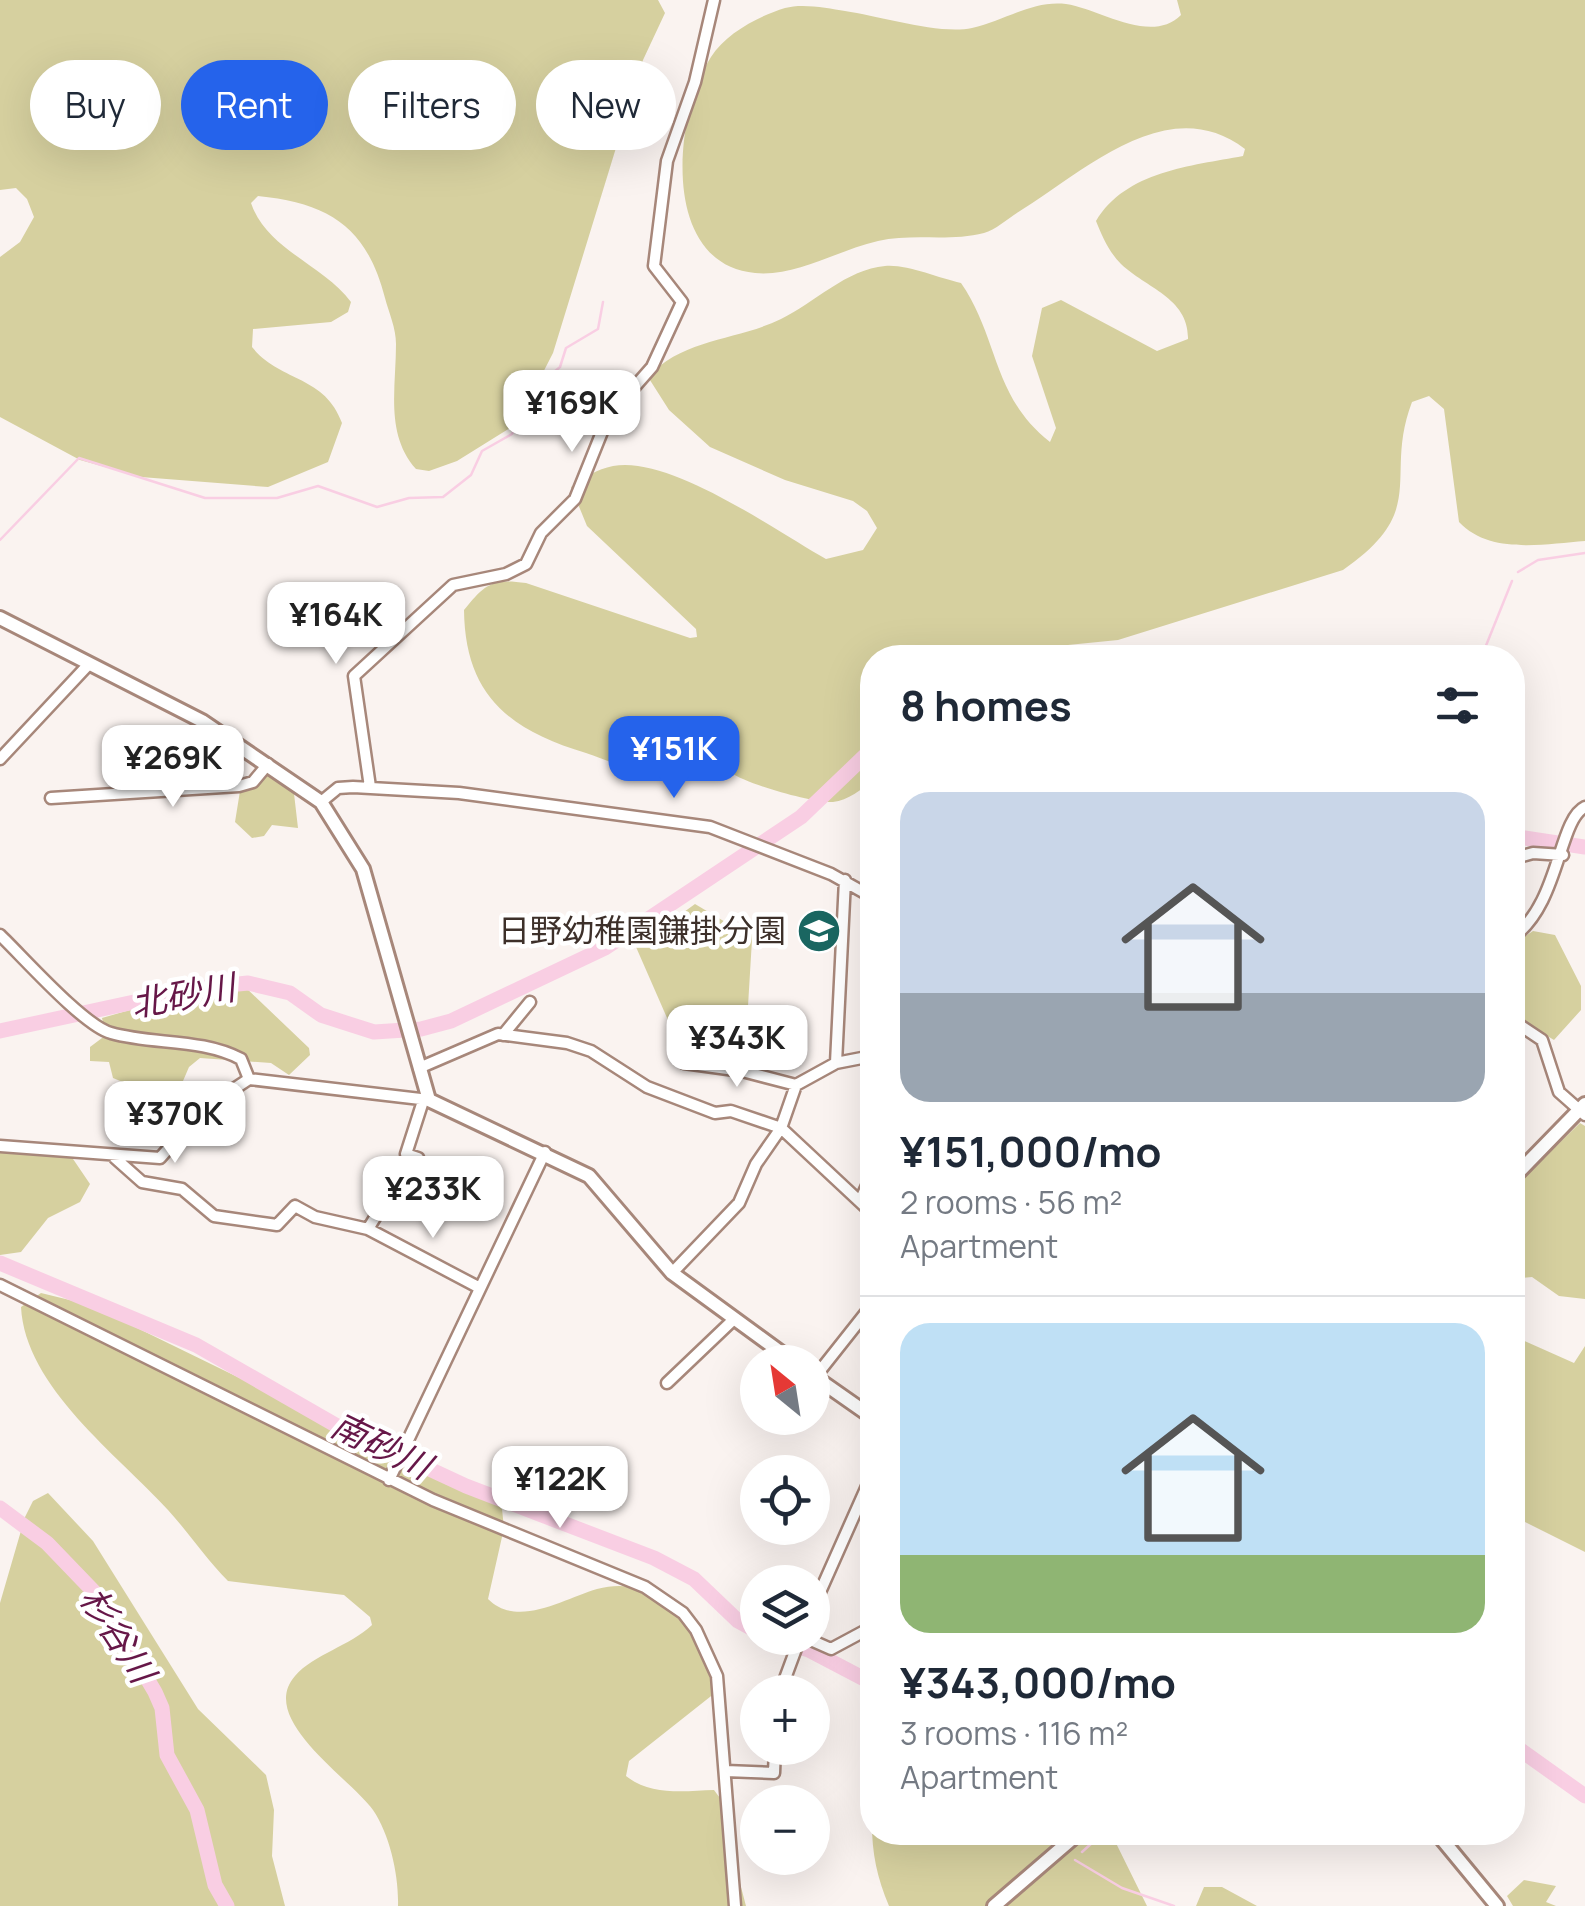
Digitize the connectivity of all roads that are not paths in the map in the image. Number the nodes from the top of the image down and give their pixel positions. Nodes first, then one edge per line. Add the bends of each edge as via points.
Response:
1 (714, 0) edge
2 (0, 618) edge
3 (88, 664) junction
4 (0, 759) edge
5 (268, 764) junction
6 (370, 788) junction
7 (51, 798) dead end
8 (321, 802) junction
9 (1585, 806) edge
10 (1563, 853) junction
11 (1525, 856) edge
12 (844, 880) junction
13 (860, 890) edge
14 (1525, 929) edge
15 (0, 934) edge
16 (530, 1002) dead end
17 (1525, 1030) edge
18 (504, 1035) junction
19 (860, 1058) edge
20 (836, 1062) junction
21 (684, 1064) dead end
22 (419, 1068) junction
23 (249, 1079) junction
24 (796, 1085) junction
25 (426, 1100) junction
26 (1583, 1110) edge
27 (781, 1128) junction
28 (0, 1146) edge
29 (545, 1152) junction
30 (115, 1158) junction
31 (1525, 1166) edge
32 (860, 1201) edge
33 (368, 1229) junction
34 (672, 1272) junction
35 (0, 1286) edge
36 (480, 1288) junction
37 (860, 1320) edge
38 (732, 1321) junction
39 (768, 1345) edge
40 (830, 1357) edge
41 (667, 1383) dead end
42 (830, 1387) edge
43 (860, 1409) edge
44 (389, 1480) junction
45 (860, 1502) edge
46 (830, 1570) edge
47 (860, 1634) edge
48 (830, 1649) edge
49 (774, 1765) edge
50 (726, 1771) junction
51 (1065, 1845) edge
52 (1446, 1845) edge
53 (1491, 1902) edge
54 (735, 1906) edge
55 (994, 1906) edge

1 - 6 street via 661,190 655,270 682,302 666,342 652,368 608,416 576,499 541,534 526,564 453,584 354,676
2 - 3 main road
3 - 4 street
3 - 5 main road via 202,721
5 - 7 street via 253,782 239,786
5 - 8 main road
6 - 8 street via 338,788
6 - 12 street via 672,821 770,848
8 - 22 main road via 364,869
9 - 10 street via 1573,815
10 - 11 street
10 - 14 street
12 - 13 street
12 - 20 street
15 - 23 street via 109,1033 218,1050 241,1060
16 - 18 street
17 - 26 street via 1547,1048 1554,1082
18 - 22 street
18 - 27 street via 568,1043 647,1086
19 - 20 street
20 - 24 street
21 - 24 street
22 - 25 main road
23 - 25 street
23 - 30 street via 202,1110 160,1158
24 - 27 street
25 - 29 main road
25 - 33 street via 406,1154 418,1158 416,1184 387,1198
26 - 31 main road
27 - 32 street
27 - 34 street via 732,1212
28 - 30 street
29 - 34 main road via 589,1176
29 - 36 street
30 - 33 street via 142,1182 182,1190 222,1220 277,1225 294,1206 315,1218
33 - 36 street
34 - 38 main road
35 - 44 street
36 - 44 street
37 - 40 street
38 - 39 main road
38 - 41 street
42 - 43 main road
44 - 50 street via 645,1587 682,1614 717,1676
45 - 46 street
47 - 48 street
49 - 50 street via 774,1773
50 - 54 street
51 - 55 main road
52 - 53 main road

